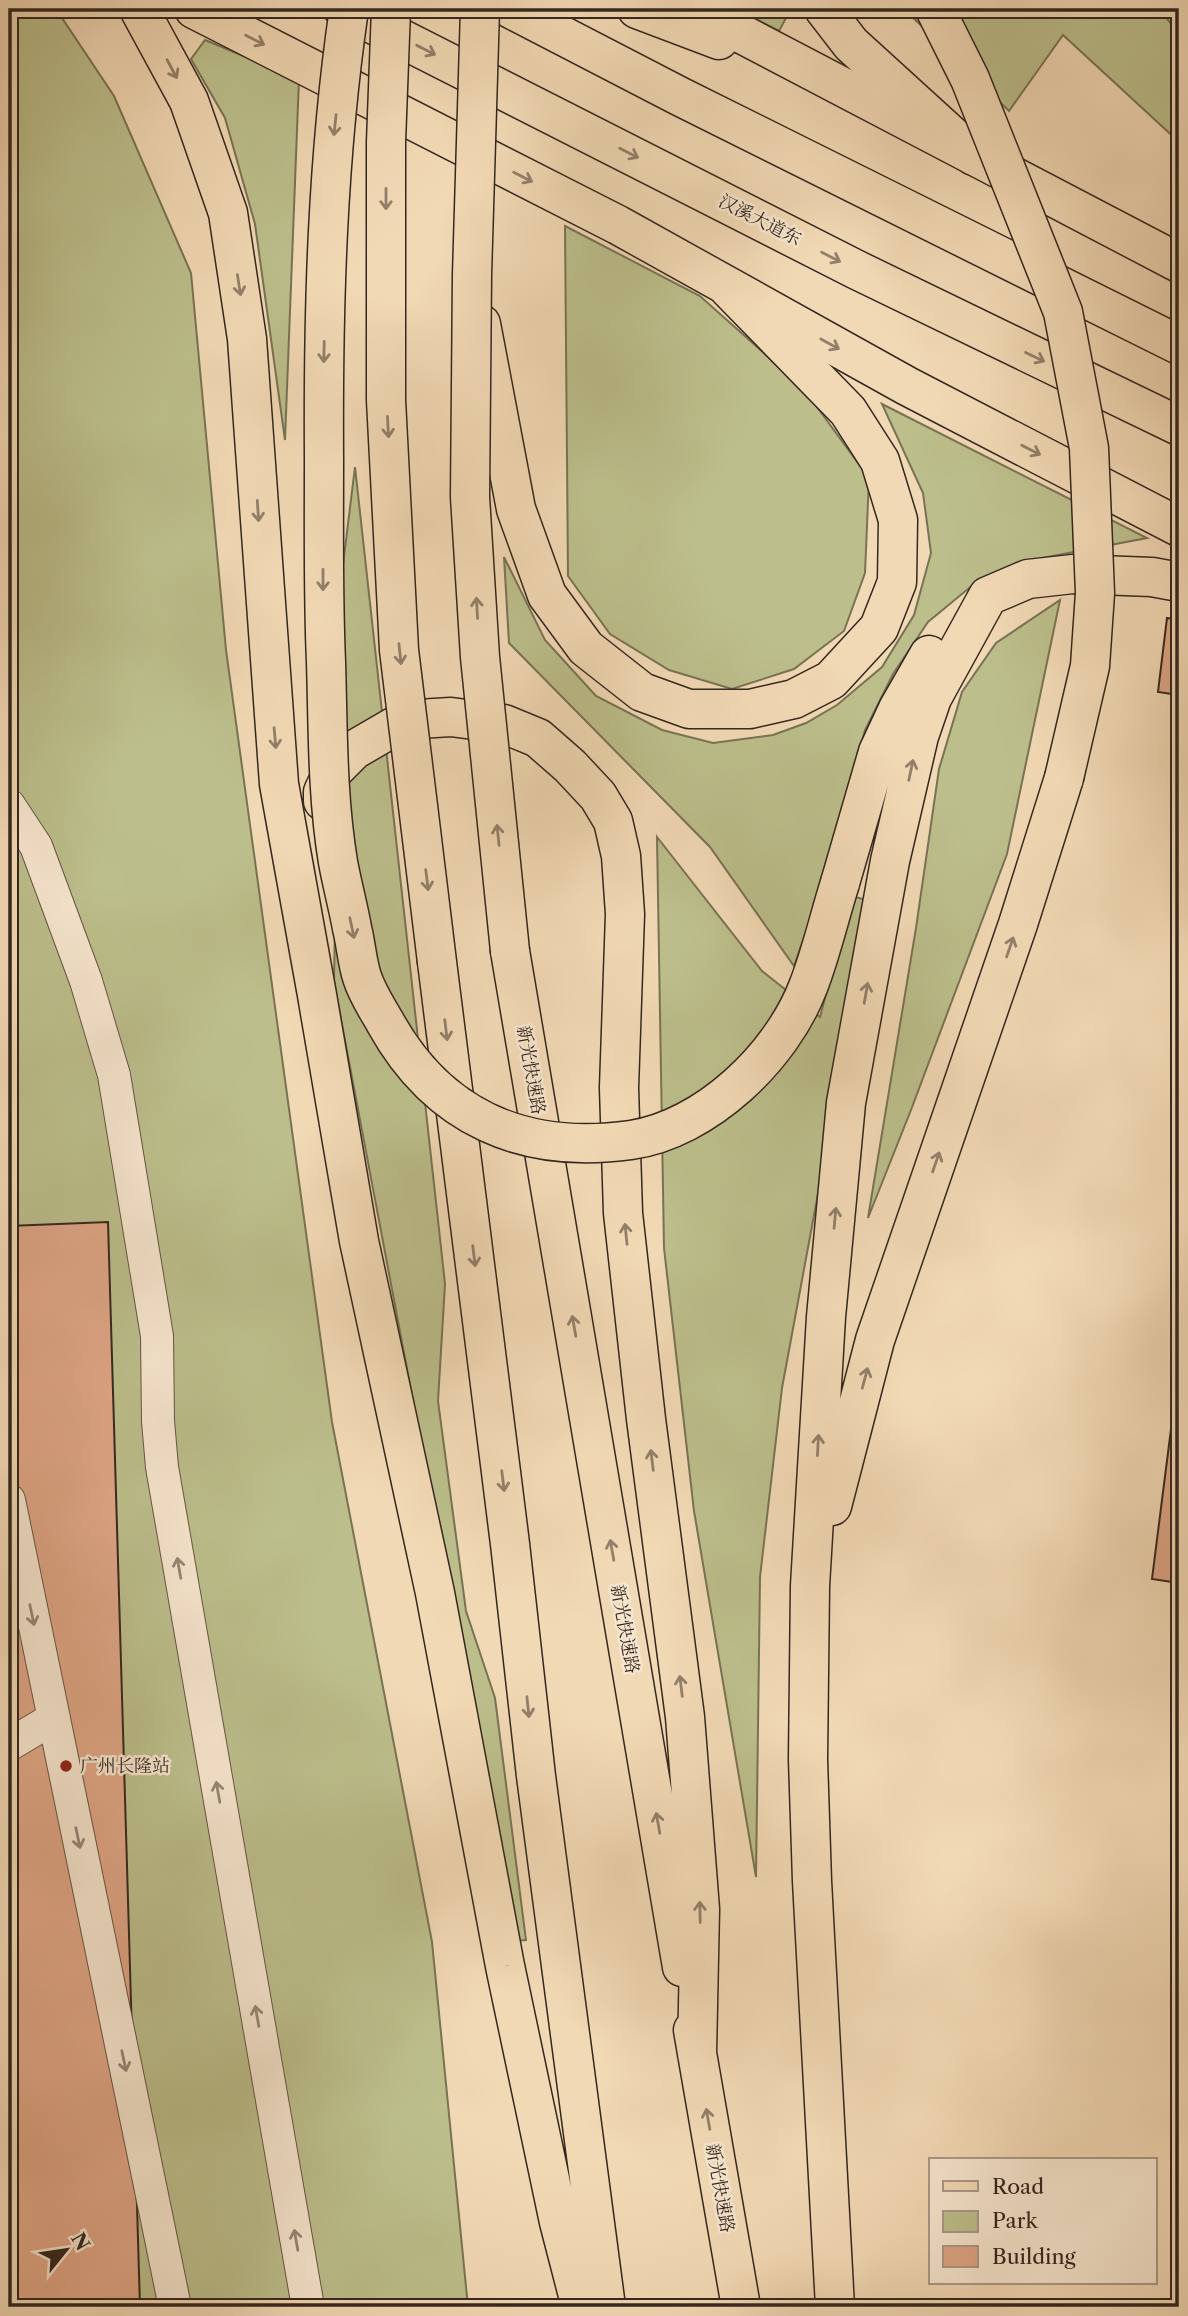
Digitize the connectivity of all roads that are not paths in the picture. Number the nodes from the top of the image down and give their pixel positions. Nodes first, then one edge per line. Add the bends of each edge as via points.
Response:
1 (139, 9) edge
2 (194, 9) edge
3 (343, 9) edge
4 (349, 9) edge
5 (391, 9) edge
6 (481, 9) edge
7 (511, 9) edge
8 (637, 9) edge
9 (694, 9) edge
10 (824, 9) edge
11 (935, 9) edge
12 (842, 87) junction
13 (974, 156) junction
14 (1179, 263) edge
15 (472, 275) junction
16 (728, 288) junction
17 (1179, 345) edge
18 (1179, 426) edge
19 (1179, 527) edge
20 (1179, 582) edge
21 (988, 596) junction
22 (9, 805) edge
23 (317, 995) junction
24 (9, 1500) edge
25 (810, 1586) junction
26 (54, 1718) junction
27 (9, 1745) edge
28 (697, 2054) junction
29 (175, 2307) edge
30 (308, 2307) edge
31 (581, 2307) edge
32 (606, 2307) edge
33 (741, 2307) edge
34 (835, 2307) edge

1 -> 23 main road via 189,101 228,212 247,338 279,784
2 -> 16 main road via 618,225
3 -> 18 main road, 汉溪大道东 via 856,270
4 -> 21 main road, bridge via 330,178 324,329 323,594 330,791 338,862 362,978 393,1036 423,1076 488,1124 517,1136 555,1143 633,1140 693,1120 719,1101 792,1021 808,988 878,752 924,661 949,627
5 -> 32 main road, bridge via 386,401 399,650 536,1776
6 - 15 main road, bridge
7 - 17 main road
8 - 12 main road
9 - 12 main road
10 - 13 main road via 851,44
25 -> 11 main road, bridge via 875,1340 1014,937 1064,779 1090,666 1095,593 1089,448 1063,312 975,91
12 - 13 main road
13 - 14 main road
15 - 16 main road, bridge via 516,509 547,595 586,648 642,692 689,709 750,709 794,699 831,680 879,628 897,582 898,520 880,461 848,411
28 -> 15 main road, 新光快速路, bridge via 510,951 480,657 471,510
16 -> 19 main road
20 - 21 main road via 1073,574 1028,579
25 -> 21 main road via 826,1317 846,1103 890,860 919,736 932,698
30 -> 22 street via 162,1467 157,1336 114,1075 86,981 36,846
28 -> 23 main road via 700,1909 685,1717 624,1213 619,1088 625,914 621,856 613,821 598,796 538,738 504,724 451,716 418,719 397,725 354,750 333,771 323,792
23 - 31 main road via 359,1241 435,1593 508,1980
24 -> 26 street
25 - 34 main road via 812,1881
26 - 27 street
26 -> 29 street
33 -> 28 main road, 新光快速路

